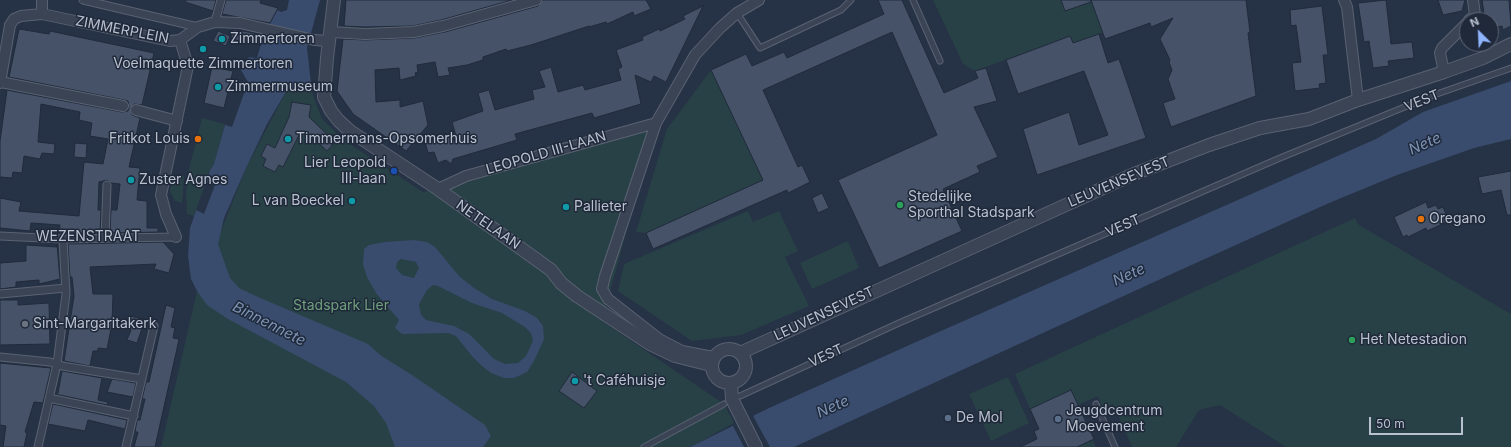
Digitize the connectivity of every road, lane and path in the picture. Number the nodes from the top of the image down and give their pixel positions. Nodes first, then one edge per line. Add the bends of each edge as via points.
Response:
1 (42, 0) edge
2 (83, 0) edge
3 (221, 0) edge
4 (334, 0) edge
5 (536, 0) edge
6 (759, 0) edge
7 (851, 0) edge
8 (913, 0) edge
9 (1344, 0) edge
10 (1473, 0) edge
11 (744, 3) edge
12 (1475, 12) edge
13 (737, 13) junction
14 (42, 14) junction
15 (215, 22) junction
16 (198, 27) junction
17 (1459, 30) edge
18 (322, 38) junction
19 (180, 40) junction
20 (1511, 44) edge
21 (3, 49) edge
22 (940, 61) dead end
23 (1511, 68) edge
24 (1444, 72) junction
25 (0, 82) edge
26 (1358, 100) junction
27 (123, 106) dead end
28 (136, 110) dead end
29 (177, 121) junction
30 (656, 123) junction
31 (107, 185) dead end
32 (438, 190) junction
33 (0, 236) edge
34 (176, 237) joint
35 (105, 238) junction
36 (63, 239) junction
37 (66, 288) junction
38 (0, 294) edge
39 (154, 326) dead end
40 (740, 353) junction
41 (0, 357) edge
42 (712, 361) junction
43 (57, 364) junction
44 (142, 379) junction
45 (731, 384) junction
46 (740, 396) dead end
47 (49, 398) junction
48 (724, 404) dead end
49 (1096, 404) dead end
50 (134, 416) junction
51 (38, 447) edge
52 (126, 447) edge
53 (644, 447) edge
54 (756, 447) edge
55 (1115, 447) edge

1 - 14 street
2 - 16 street, ZIMMERPLEIN
3 - 15 street
4 - 18 street, NETELAAN
5 - 18 street, ZIMMERPLEIN via 413,32
6 - 11 street
7 - 13 lane via 841,10 760,48
8 - 22 lane
9 - 26 street
10 - 12 street
11 - 13 street
13 - 30 street via 695,55
14 - 19 street, ZIMMERPLEIN via 163,40
14 - 21 street, ZIMMERPLEIN via 14,19 10,24
15 - 16 street, ZIMMERPLEIN
15 - 18 street, ZIMMERPLEIN via 240,23
16 - 19 street, ZIMMERPLEIN
17 - 24 street via 1442,48 1440,54
18 - 32 street, NETELAAN via 324,97 331,110 350,131
19 - 29 street via 188,66
20 - 24 street, LEUVENSEVEST via 1483,58
21 - 25 street
23 - 46 lane, VEST via 1434,95 1280,158 899,323
24 - 26 street, LEUVENSEVEST
25 - 27 street
26 - 40 street, LEUVENSEVEST via 1309,119 1260,128 1134,174
28 - 29 street
29 - 34 street via 161,195
30 - 32 street, LEOPOLD III-LAAN via 466,176
30 - 42 street via 602,289 608,299 659,339 682,351
31 - 35 street
32 - 42 street, NETELAAN via 551,270 561,283 577,296 650,344 675,356
33 - 36 street, WEZENSTRAAT
34 - 35 street, WEZENSTRAAT
35 - 36 street, WEZENSTRAAT
36 - 37 street
37 - 38 street
37 - 43 street
39 - 44 street
40 - 42 street via 727,349 718,352
40 - 45 street via 745,359 745,372
41 - 43 street
42 - 45 street via 715,378
43 - 44 street
43 - 47 street
44 - 50 street
45 - 54 street via 732,399
47 - 50 street
47 - 51 street
48 - 53 lane
49 - 55 lane
50 - 52 street

